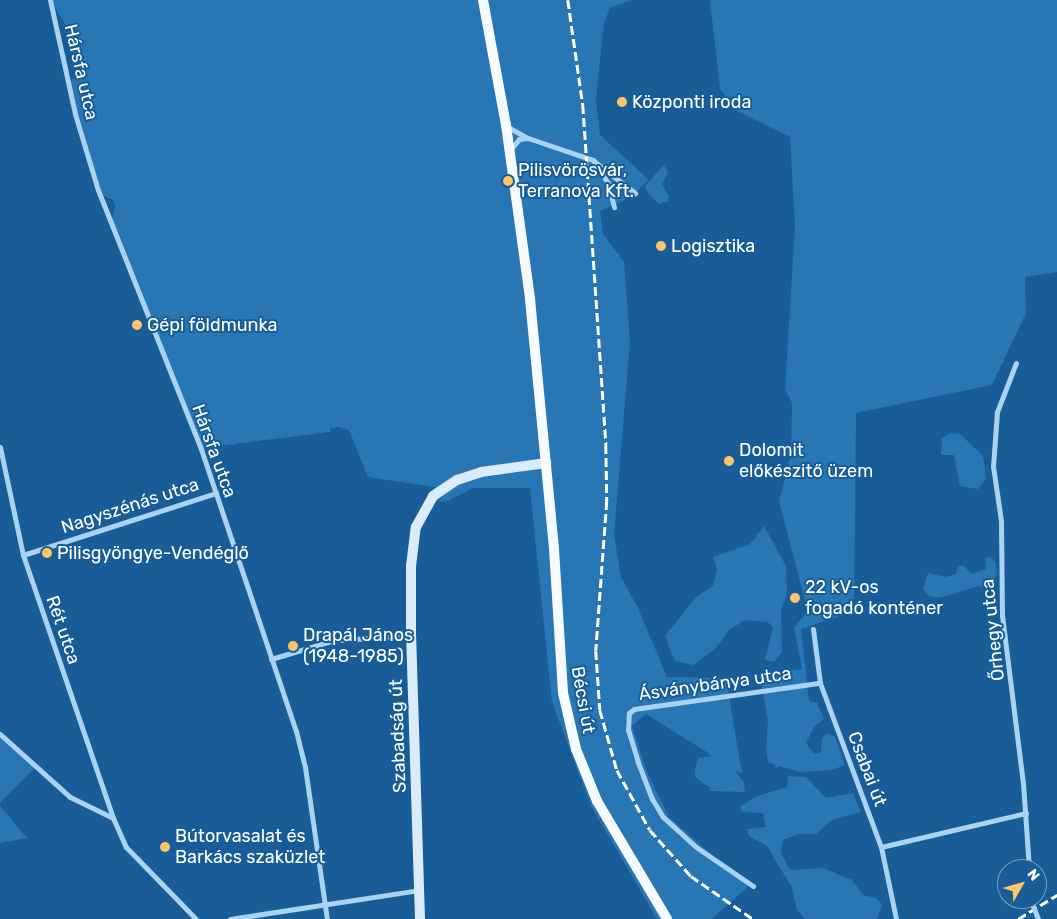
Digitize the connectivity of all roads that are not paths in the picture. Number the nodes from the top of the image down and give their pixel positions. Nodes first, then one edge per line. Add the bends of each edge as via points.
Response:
1 (50, 0) edge
2 (483, 0) edge
3 (506, 125) junction
4 (528, 138) junction
5 (510, 150) junction
6 (592, 160) junction
7 (636, 193) dead end
8 (614, 207) dead end
9 (1016, 363) dead end
10 (0, 447) edge
11 (546, 464) junction
12 (216, 493) junction
13 (23, 554) junction
14 (813, 629) dead end
15 (411, 636) junction
16 (271, 659) junction
17 (820, 683) junction
18 (0, 734) edge
19 (1026, 813) junction
20 (113, 818) junction
21 (881, 847) junction
22 (1028, 859) edge
23 (753, 886) dead end
24 (419, 890) junction
25 (325, 904) junction
26 (196, 919) edge
27 (230, 919) edge
28 (327, 919) edge
29 (420, 919) edge
30 (666, 919) edge
31 (896, 919) edge

1 - 12 street, Hársfa utca via 75,114 98,190
2 - 3 main road, Bécsi út
3 - 4 street
3 - 5 main road, Bécsi út
4 - 5 street via 519,140
4 - 6 street
5 - 11 main road, Bécsi út via 530,300
6 - 7 street
6 - 8 street via 608,183
9 - 19 street, Őrhegy utca via 997,412 993,466 1001,521 1002,615
10 - 13 street, Rét utca
11 - 15 main road, Szabadság út via 481,472 457,480 433,496 419,519 412,545
11 - 30 main road, Bécsi út via 558,592 560,664 570,726 597,801
12 - 13 street, Nagyszénás utca
12 - 16 street, Hársfa utca
13 - 20 street, Rét utca
14 - 17 street, Csabai út
15 - 16 street via 335,640
15 - 24 main road, Szabadság út
16 - 25 street, Hársfa utca via 301,749
17 - 21 street, Csabai út
17 - 23 street, Ásványbánya utca via 634,709 629,713 628,730 638,762 652,799 663,817 719,865
18 - 20 street via 70,797
19 - 21 street
19 - 22 street, Őrhegy utca
20 - 26 street, Rét utca via 126,847
21 - 31 street, Csabai út
24 - 25 street
24 - 29 main road, Szabadság út
25 - 27 street
25 - 28 street, Hársfa utca

